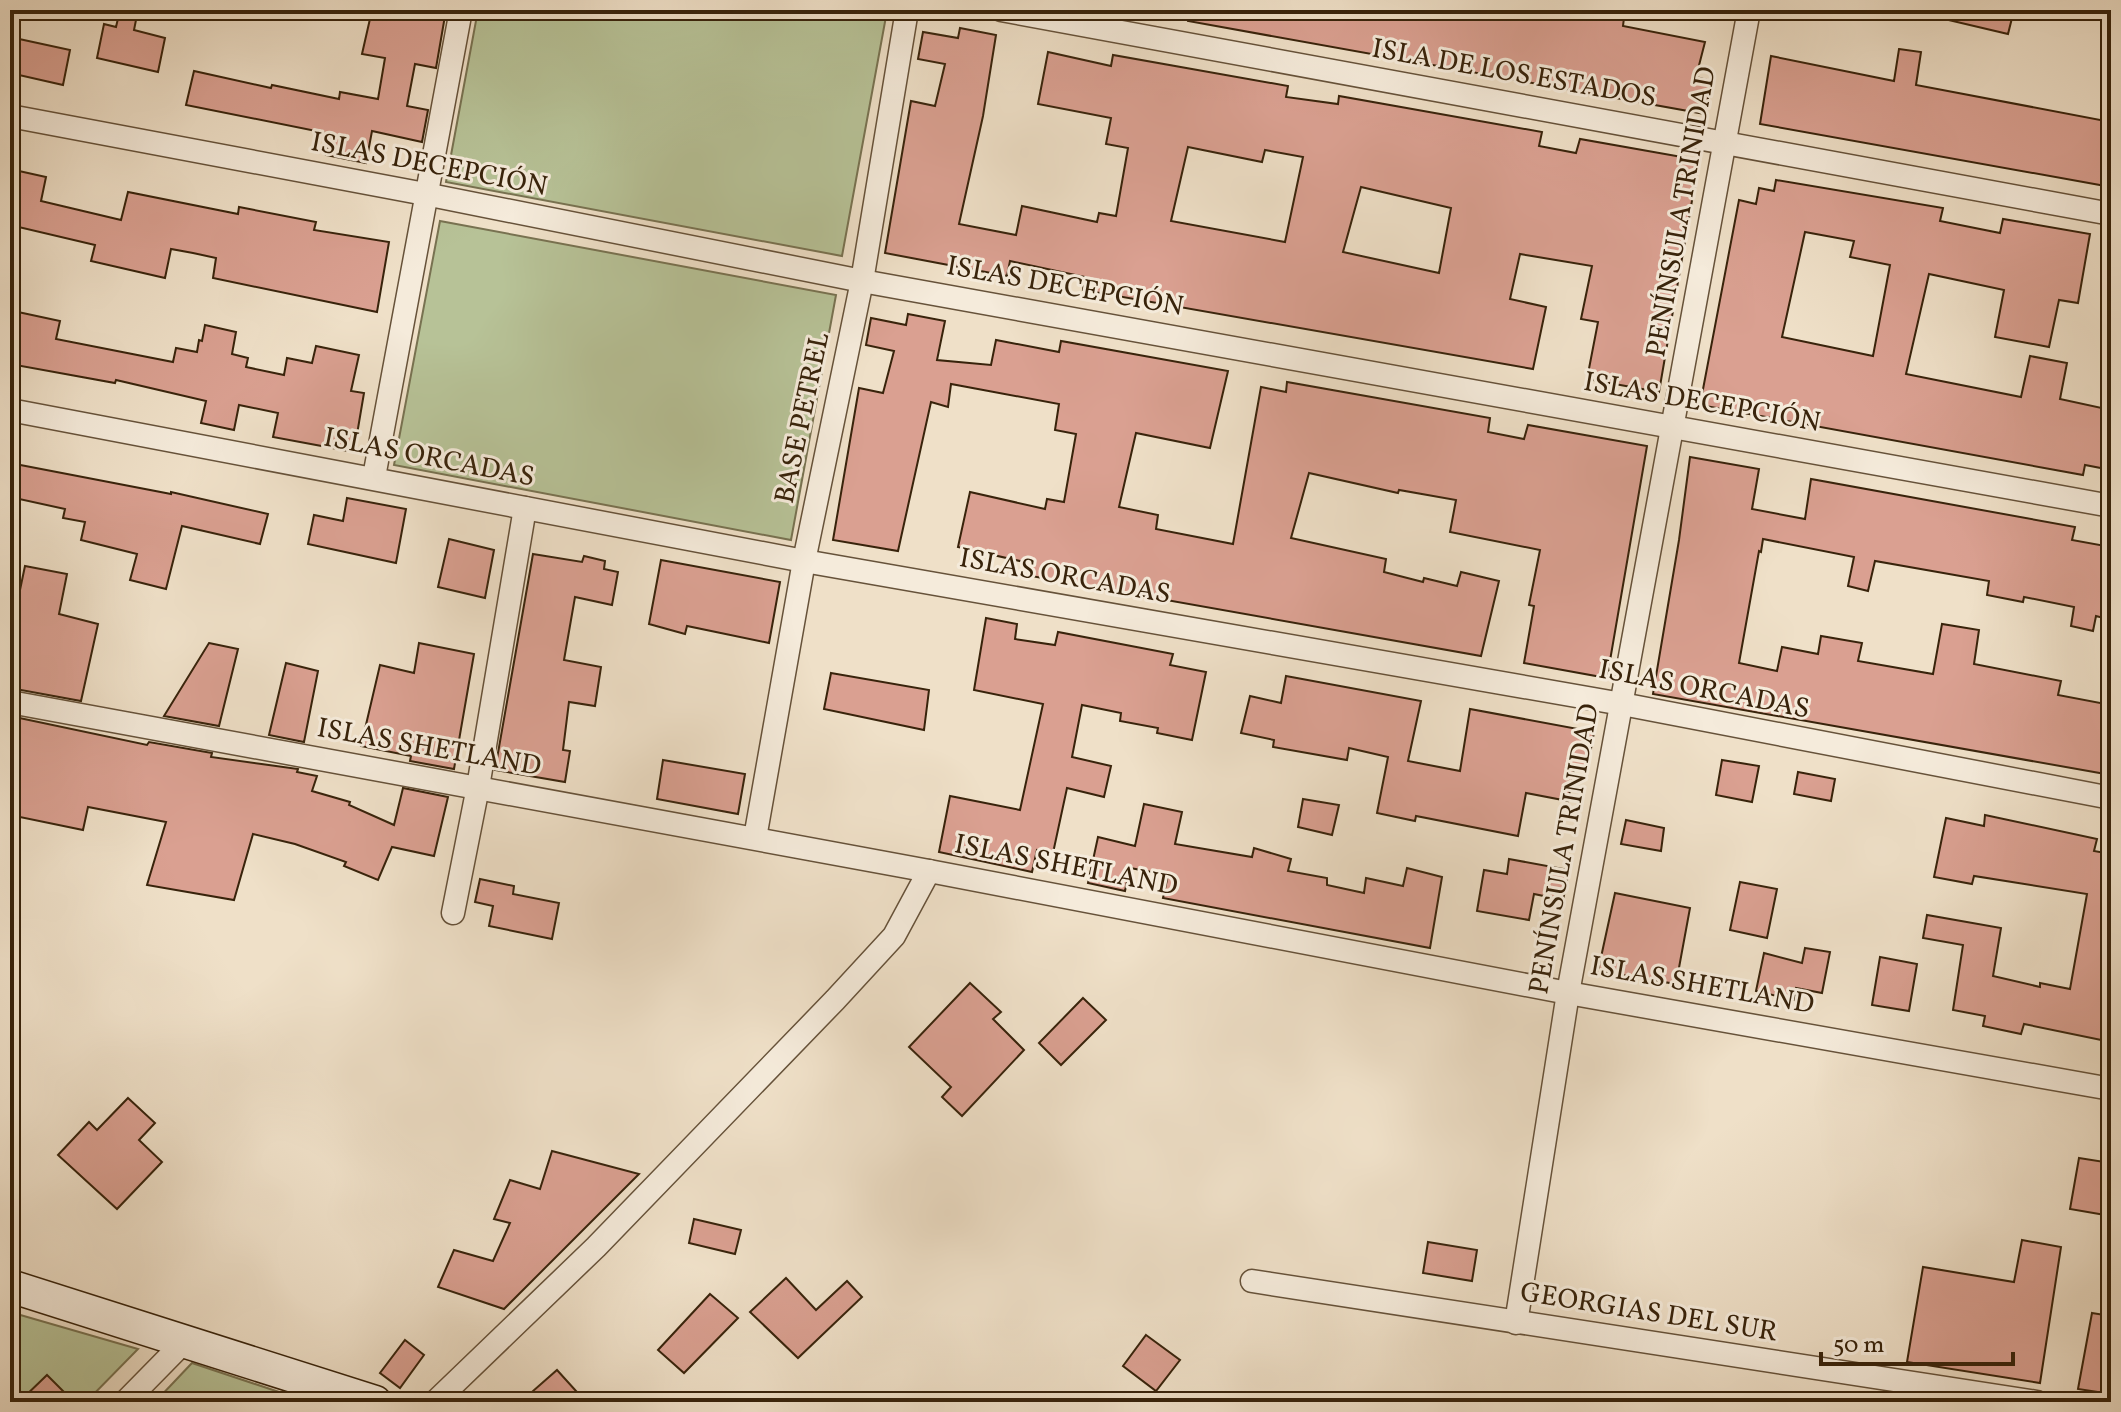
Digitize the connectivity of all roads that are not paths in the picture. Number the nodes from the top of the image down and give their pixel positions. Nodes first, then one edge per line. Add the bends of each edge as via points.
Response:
1 (461, 10) edge
2 (907, 10) edge
3 (1001, 10) edge
4 (1749, 10) edge
5 (10, 116) edge
6 (1726, 144) junction
7 (425, 194) junction
8 (2111, 214) edge
9 (862, 281) junction
10 (10, 410) edge
11 (1672, 428) junction
12 (374, 477) junction
13 (2111, 506) edge
14 (525, 508) junction
15 (804, 561) junction
16 (10, 702) edge
17 (1622, 704) junction
18 (478, 787) junction
19 (2111, 798) edge
20 (755, 838) junction
21 (929, 871) junction
22 (453, 913) dead end
23 (1568, 993) junction
24 (2111, 1089) edge
25 (1252, 1281) dead end
26 (10, 1286) edge
27 (1516, 1323) junction
28 (185, 1341) junction
29 (125, 1402) edge
30 (375, 1402) edge
31 (435, 1402) edge
32 (2037, 1402) edge

1 - 7 street
2 - 9 street, BASE PETREL
3 - 6 street, ISLA DE LOS ESTADOS
4 - 6 street, PENÍNSULA TRINIDAD
5 - 7 street, ISLAS DECEPCIÓN
6 - 8 street, ISLA DE LOS ESTADOS
6 - 11 street, PENÍNSULA TRINIDAD
7 - 9 street, ISLAS DECEPCIÓN
7 - 12 street
9 - 11 street, ISLAS DECEPCIÓN
9 - 15 street, BASE PETREL
10 - 12 street, ISLAS ORCADAS
11 - 13 street, ISLAS DECEPCIÓN
11 - 17 street, PENÍNSULA TRINIDAD
12 - 14 street, ISLAS ORCADAS
14 - 15 street, ISLAS ORCADAS
14 - 18 street
15 - 17 street, ISLAS ORCADAS
15 - 20 street, BASE PETREL
16 - 18 street, ISLAS SHETLAND
17 - 19 street, ISLAS ORCADAS
17 - 23 street, PENÍNSULA TRINIDAD
18 - 20 street, ISLAS SHETLAND
18 - 22 street
20 - 21 street, ISLAS SHETLAND
21 - 23 street, ISLAS SHETLAND
21 - 31 street via 894,936 835,1000 596,1247
23 - 24 street, ISLAS SHETLAND
23 - 27 street, PENÍNSULA TRINIDAD
25 - 27 street, GEORGIAS DEL SUR
26 - 28 main road
27 - 32 street, GEORGIAS DEL SUR
28 - 29 street
28 - 30 main road

